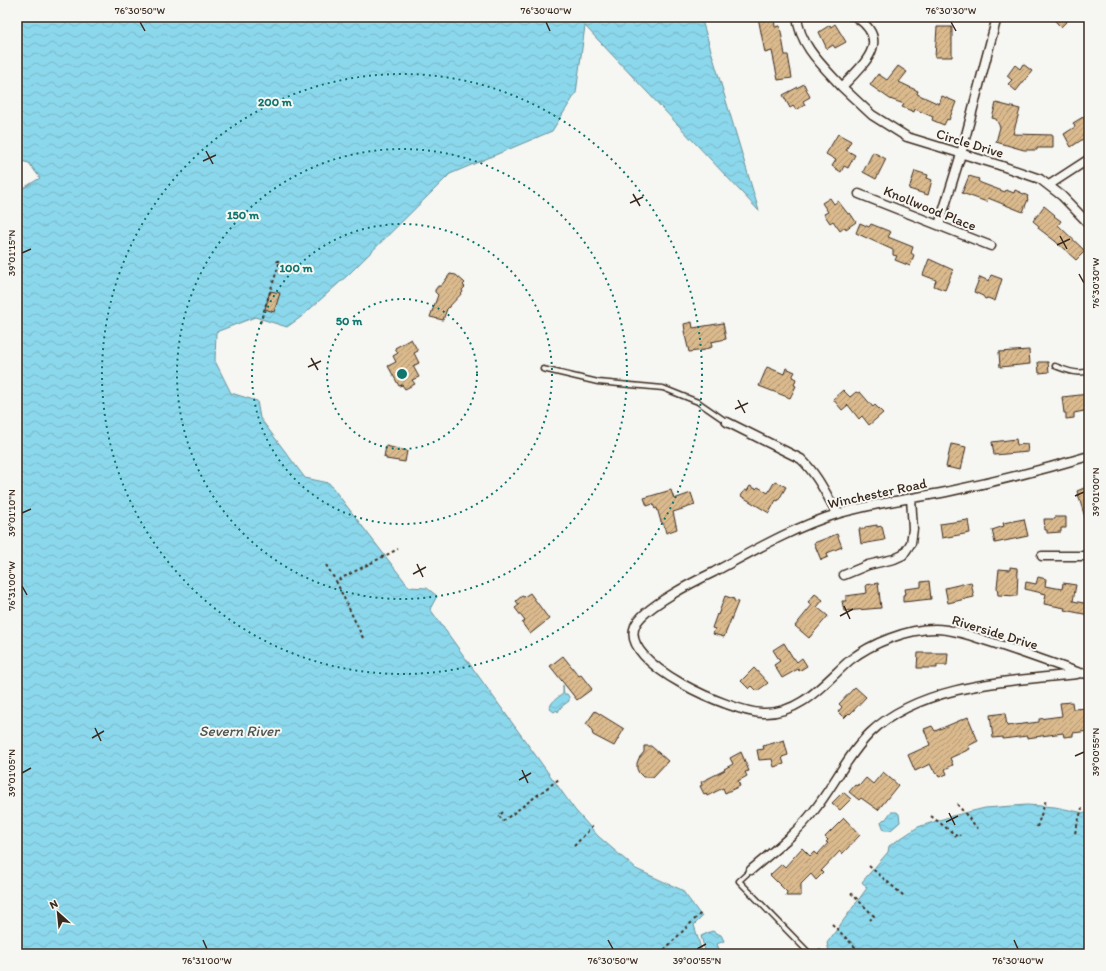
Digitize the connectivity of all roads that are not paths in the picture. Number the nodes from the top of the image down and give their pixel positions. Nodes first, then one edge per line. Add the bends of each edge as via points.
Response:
1 (796, 17) edge
2 (856, 17) edge
3 (997, 17) edge
4 (842, 87) junction
5 (961, 154) junction
6 (1089, 159) edge
7 (1049, 185) junction
8 (859, 194) dead end
9 (1089, 224) edge
10 (939, 225) junction
11 (990, 246) dead end
12 (1055, 366) dead end
13 (543, 369) dead end
14 (1089, 371) edge
15 (727, 422) joint
16 (1089, 456) edge
17 (911, 498) junction
18 (837, 514) junction
19 (1042, 556) dead end
20 (1089, 556) edge
21 (844, 574) dead end
22 (633, 635) joint
23 (1080, 673) junction
24 (1089, 674) edge
25 (751, 870) joint
26 (810, 954) edge

1 - 4 street, Circle Drive via 798,28 812,53
2 - 4 street via 873,36 874,47 867,60
3 - 5 street
4 - 5 street, Circle Drive via 872,115 907,137
5 - 7 street, Circle Drive via 1025,173
5 - 10 street
6 - 7 street
7 - 9 street, Circle Drive
8 - 10 street, Knollwood Place
10 - 11 street, Knollwood Place
12 - 14 lane via 1082,374
13 - 15 lane via 598,382 663,388 698,402
15 - 18 street via 801,459 817,478
16 - 17 street, Winchester Road via 1058,466
17 - 18 street, Winchester Road
17 - 21 street via 913,529 911,543 903,555
18 - 22 street, Winchester Road via 816,520 710,573 653,607 638,620
19 - 20 street
22 - 23 street, Riverside Drive via 639,651 666,673 713,700 752,713 776,713 790,708 814,694 863,651 895,636 918,631 935,629 970,636
23 - 24 street, Riverside Drive
23 - 25 street via 959,690 935,696 896,714 870,733 847,761 813,813
25 - 26 lane via 739,881

